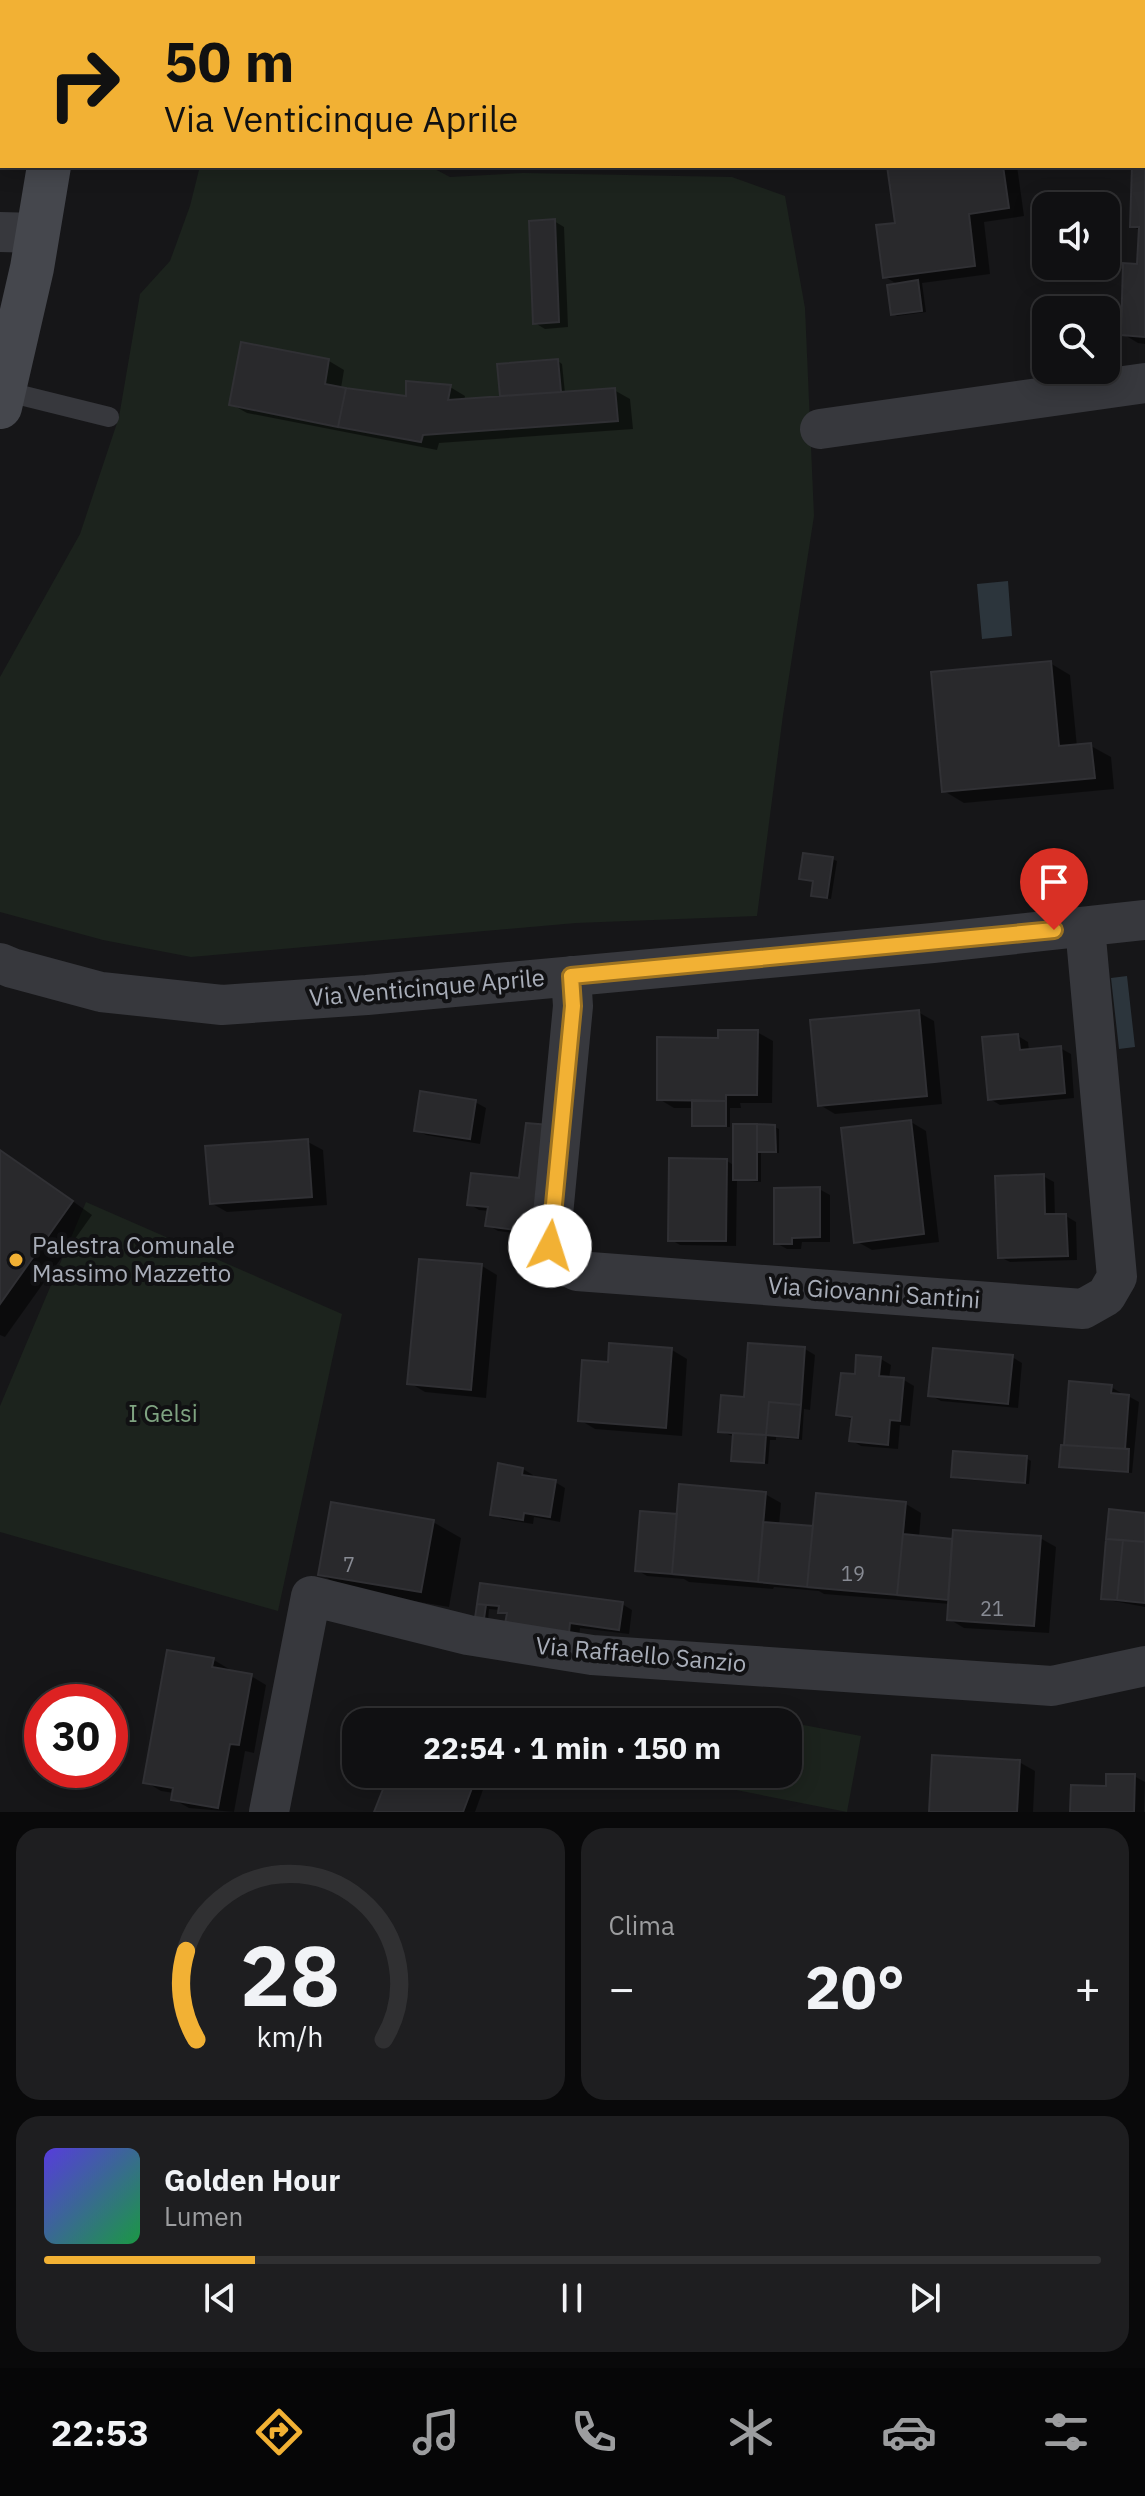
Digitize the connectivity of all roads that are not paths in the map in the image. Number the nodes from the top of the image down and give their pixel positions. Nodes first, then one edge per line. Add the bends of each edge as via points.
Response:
1 (48, 168) edge
2 (19, 233) edge
3 (1145, 383) edge
4 (2, 399) edge
5 (109, 417) dead end
6 (820, 429) dead end
7 (1145, 920) edge
8 (1085, 927) junction
9 (0, 963) edge
10 (571, 976) junction
11 (1145, 1666) edge
12 (269, 1812) edge

1 - 2 street
2 - 4 street
3 - 6 street
4 - 5 lane
7 - 8 street, Via Venticinque Aprile
8 - 10 street, Via Venticinque Aprile
8 - 10 street, Via Giovanni Santini via 1117,1277 1106,1296 1083,1309 577,1271 558,1262 550,1246 573,1006
9 - 10 street, Via Venticinque Aprile via 101,992 222,1005
11 - 12 street, Via Raffaello Sanzio via 1052,1686 592,1655 468,1635 311,1596

